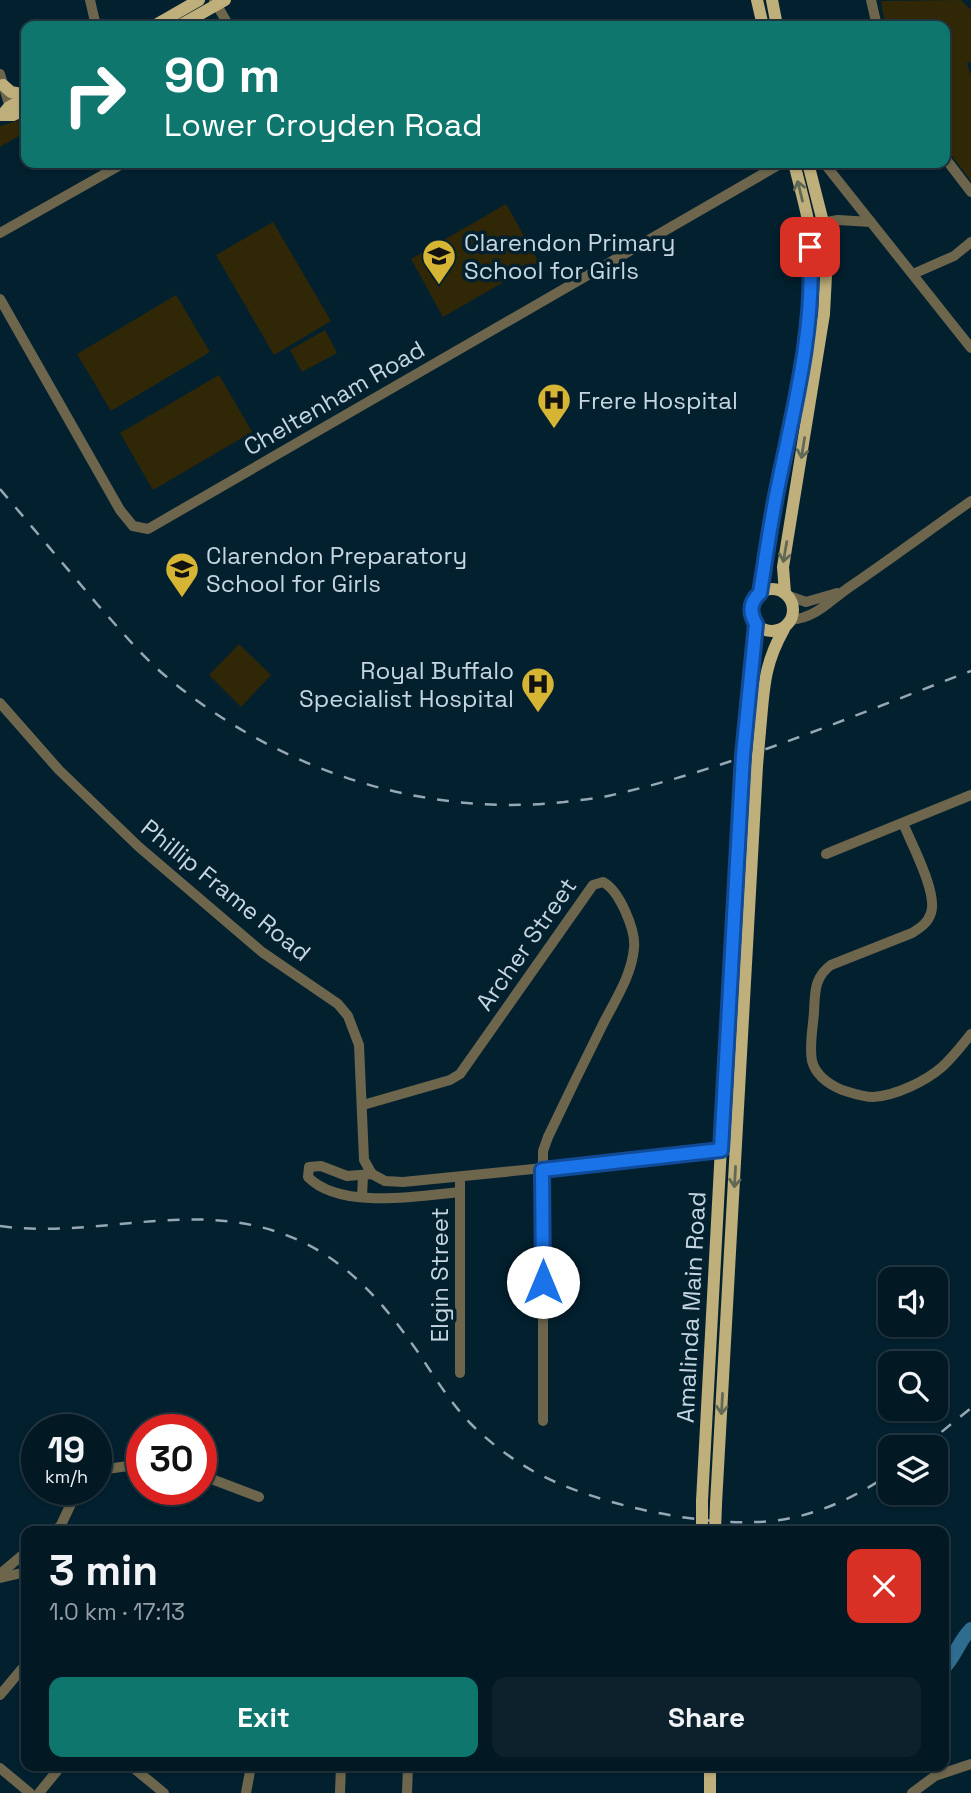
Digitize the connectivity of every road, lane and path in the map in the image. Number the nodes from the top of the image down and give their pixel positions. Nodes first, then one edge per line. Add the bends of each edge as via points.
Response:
1 (90, 0) edge
2 (199, 0) edge
3 (757, 0) edge
4 (772, 0) edge
5 (871, 0) edge
6 (218, 2) edge
7 (95, 21) edge
8 (163, 21) edge
9 (187, 21) edge
10 (227, 21) edge
11 (761, 21) edge
12 (776, 21) edge
13 (876, 21) edge
14 (1, 80) edge
15 (21, 95) edge
16 (21, 101) edge
17 (6, 113) edge
18 (950, 165) edge
19 (115, 168) edge
20 (773, 168) edge
21 (795, 168) edge
22 (809, 168) edge
23 (828, 168) edge
24 (971, 192) edge
25 (823, 222) junction
26 (871, 222) junction
27 (809, 225) junction
28 (0, 233) edge
29 (971, 242) edge
30 (913, 274) junction
31 (0, 299) edge
32 (971, 348) edge
33 (971, 501) edge
34 (847, 589) junction
35 (760, 593) junction
36 (787, 595) junction
37 (756, 624) junction
38 (787, 624) junction
39 (0, 703) edge
40 (971, 795) edge
41 (903, 823) junction
42 (826, 854) dead end
43 (971, 1034) edge
44 (363, 1105) junction
45 (736, 1149) junction
46 (721, 1150) junction
47 (542, 1170) junction
48 (368, 1175) junction
49 (460, 1178) junction
50 (460, 1192) junction
51 (362, 1198) junction
52 (460, 1373) dead end
53 (543, 1421) dead end
54 (217, 1481) edge
55 (259, 1497) dead end
56 (709, 1503) junction
57 (70, 1505) edge
58 (60, 1526) edge
59 (703, 1526) edge
60 (714, 1526) edge
61 (21, 1557) edge
62 (21, 1573) edge
63 (0, 1576) edge
64 (21, 1670) edge
65 (0, 1695) edge
66 (971, 1764) edge
67 (0, 1768) edge
68 (57, 1771) edge
69 (137, 1771) edge
70 (250, 1771) edge
71 (341, 1771) edge
72 (408, 1771) edge
73 (710, 1771) edge
74 (30, 1793) edge
75 (39, 1793) edge
76 (164, 1793) edge
77 (246, 1793) edge
78 (340, 1793) edge
79 (407, 1793) edge
80 (710, 1793) edge
81 (912, 1793) edge

1 - 7 street
2 - 8 main road
3 - 11 main road
4 - 12 main road
5 - 13 street
6 - 9 main road
6 - 10 street
14 - 15 main road
14 - 17 street
16 - 17 main road
18 - 24 street
19 - 28 street
20 - 31 street, Cheltenham Road via 148,529 133,526 120,510
27 -> 21 main road, Amalinda Main Road
22 - 25 main road
23 - 26 street
25 - 26 street
25 - 27 street
25 -> 36 main road via 824,314 783,568
26 - 30 street
27 - 35 main road, Amalinda Main Road via 811,269 803,366
29 - 30 street via 954,256
30 - 32 street
33 - 34 street
34 - 36 street via 806,602
34 - 38 street via 813,615
35 - 36 main road via 773,589
35 - 37 main road, Amalinda Main Road via 751,611
36 - 38 main road via 794,608
37 - 38 main road via 772,632
37 - 46 main road, Amalinda Main Road, bridge via 741,776
38 - 45 main road, Amalinda Main Road, bridge via 767,664 760,731
39 - 44 street, Phillip Frame Road via 59,770 139,847 262,953 338,1004 359,1045
40 - 41 street
41 - 42 street
41 - 43 street via 932,896 931,914 912,933 821,973 811,1053 815,1069 839,1089 883,1096 933,1074
44 - 47 street, Archer Street via 460,1074 593,885 603,882 617,895 634,951 625,980 545,1144
44 - 48 street, Phillip Frame Road
45 - 46 street
45 -> 56 main road, Amalinda Main Road
46 - 47 street
46 - 56 main road, Amalinda Main Road
47 - 49 street
47 - 53 street
48 - 49 street via 394,1182
48 - 51 street, Phillip Frame Road
48 - 51 street via 336,1174 316,1166 307,1172 319,1185
49 - 50 street, Elgin Street
50 - 51 street
50 - 52 street, Elgin Street
54 - 55 street
56 - 59 main road, Amalinda Main Road, bridge
56 - 60 main road, Amalinda Main Road, bridge
57 - 58 street
61 - 63 street
62 - 63 street
64 - 65 street
66 - 81 street via 935,1776
67 - 74 street
68 - 75 street
69 - 76 street
70 - 77 street
71 - 78 street
72 - 79 street
73 - 80 main road

